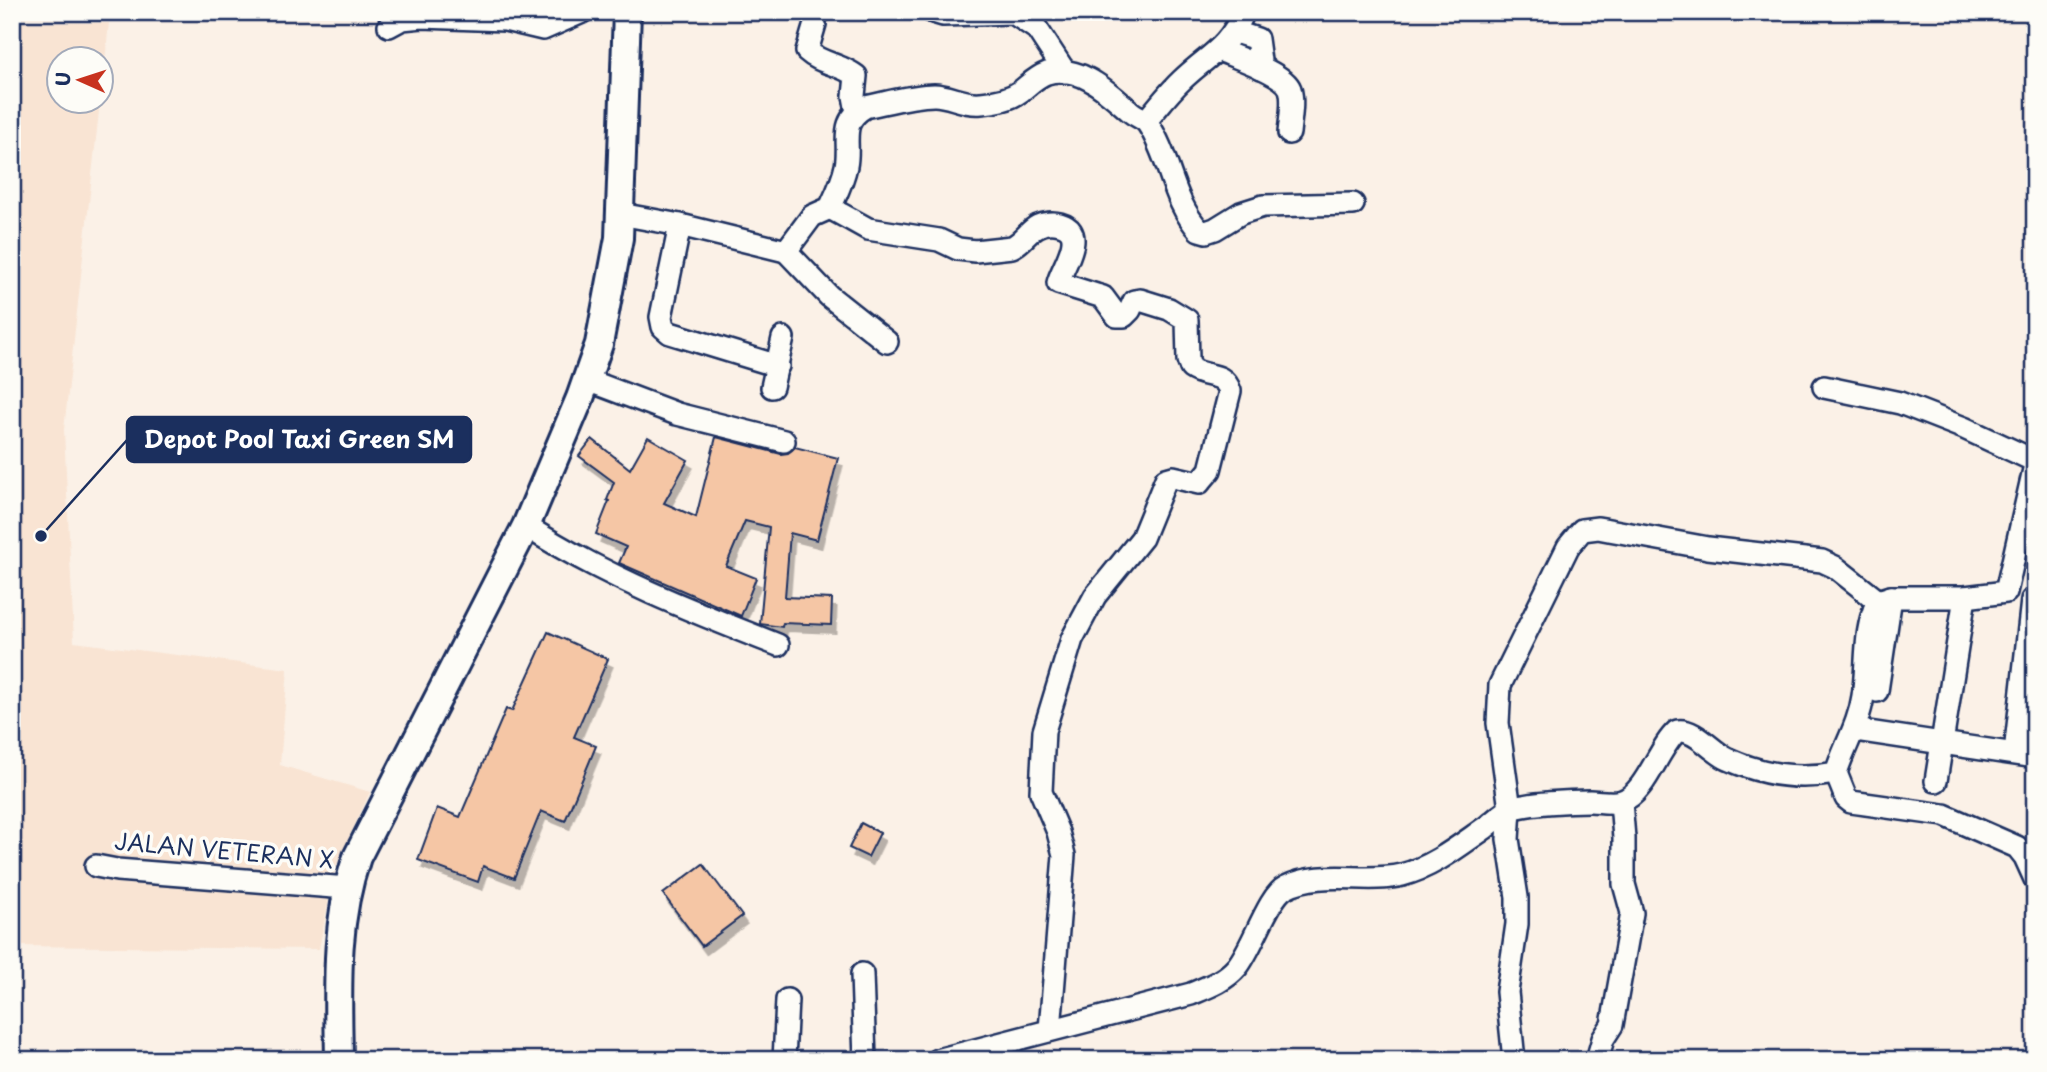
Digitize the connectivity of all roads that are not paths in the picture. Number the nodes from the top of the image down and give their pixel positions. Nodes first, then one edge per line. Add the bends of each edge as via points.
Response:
1 (582, 12) edge
2 (627, 12) edge
3 (933, 12) edge
4 (1239, 22) edge
5 (815, 24) dead end
6 (389, 26) dead end
7 (1219, 50) junction
8 (1261, 68) junction
9 (1065, 72) junction
10 (857, 112) junction
11 (1146, 121) junction
12 (1289, 133) dead end
13 (1353, 204) dead end
14 (830, 208) junction
15 (620, 214) junction
16 (680, 225) junction
17 (786, 251) junction
18 (783, 338) dead end
19 (887, 342) dead end
20 (778, 366) junction
21 (587, 380) junction
22 (772, 387) dead end
23 (1824, 387) dead end
24 (784, 441) dead end
25 (2035, 463) edge
26 (526, 526) junction
27 (2006, 592) junction
28 (1965, 597) junction
29 (1884, 599) junction
30 (2033, 600) edge
31 (778, 646) dead end
32 (1863, 731) junction
33 (1941, 743) junction
34 (2025, 755) edge
35 (1836, 773) junction
36 (1936, 781) dead end
37 (1621, 802) junction
38 (1510, 810) junction
39 (96, 866) dead end
40 (2035, 878) edge
41 (347, 888) junction
42 (862, 974) dead end
43 (787, 1000) dead end
44 (1050, 1030) junction
45 (339, 1060) edge
46 (784, 1060) edge
47 (865, 1060) edge
48 (937, 1060) edge
49 (1514, 1060) edge
50 (1597, 1060) edge

1 - 6 street via 542,29 505,20 422,17
2 - 15 main road
3 - 9 street via 1013,13 1037,29
4 - 7 street
4 - 8 street via 1257,39
5 - 10 street via 807,51 856,76
7 - 8 street
7 - 11 street via 1183,79
8 - 12 street via 1290,89
9 - 10 street via 1039,76 1003,100 971,104 935,94
9 - 11 street via 1101,86
10 - 14 street via 847,128 846,167
11 - 13 street via 1199,230 1215,229 1263,206
14 - 17 street via 812,216
14 - 44 street via 868,229 933,239 963,250 1012,247 1041,224 1065,226 1072,247 1058,283 1103,297 1117,316 1124,316 1134,301 1140,300 1177,312 1189,327 1191,368 1217,375 1230,391 1210,470 1199,483 1166,479 1142,538 1094,596 1072,639 1044,731 1041,792 1064,855
15 - 16 street
15 - 21 main road via 607,309
16 - 17 street
16 - 20 street via 661,317 663,327
17 - 19 street via 829,296
18 - 20 street
20 - 22 street
21 - 24 street via 677,414
21 - 26 main road
23 - 25 street via 1900,402
25 - 27 street
26 - 31 street via 594,567
26 - 41 main road via 363,846
27 - 28 street
27 - 30 street
28 - 29 street
28 - 33 street
29 - 32 street via 1870,620
29 - 38 street via 1822,561 1708,548 1598,528 1582,530 1568,547 1500,685 1498,723
30 - 34 street
32 - 33 street
32 - 35 street via 1841,756
33 - 34 street
33 - 36 street
35 - 37 street via 1788,776 1757,769 1725,758 1682,730 1673,734 1633,794
35 - 40 street via 1851,802 1944,815 2017,847
37 - 38 street via 1568,801
37 - 50 street via 1624,884 1632,913 1612,1025
38 - 44 street via 1422,868 1389,877 1313,879 1282,889 1249,950 1218,983
38 - 49 street via 1508,839 1517,924 1507,992
39 - 41 street, JALAN VETERAN X
41 - 45 main road via 339,964
42 - 47 street
43 - 46 street
44 - 48 street

